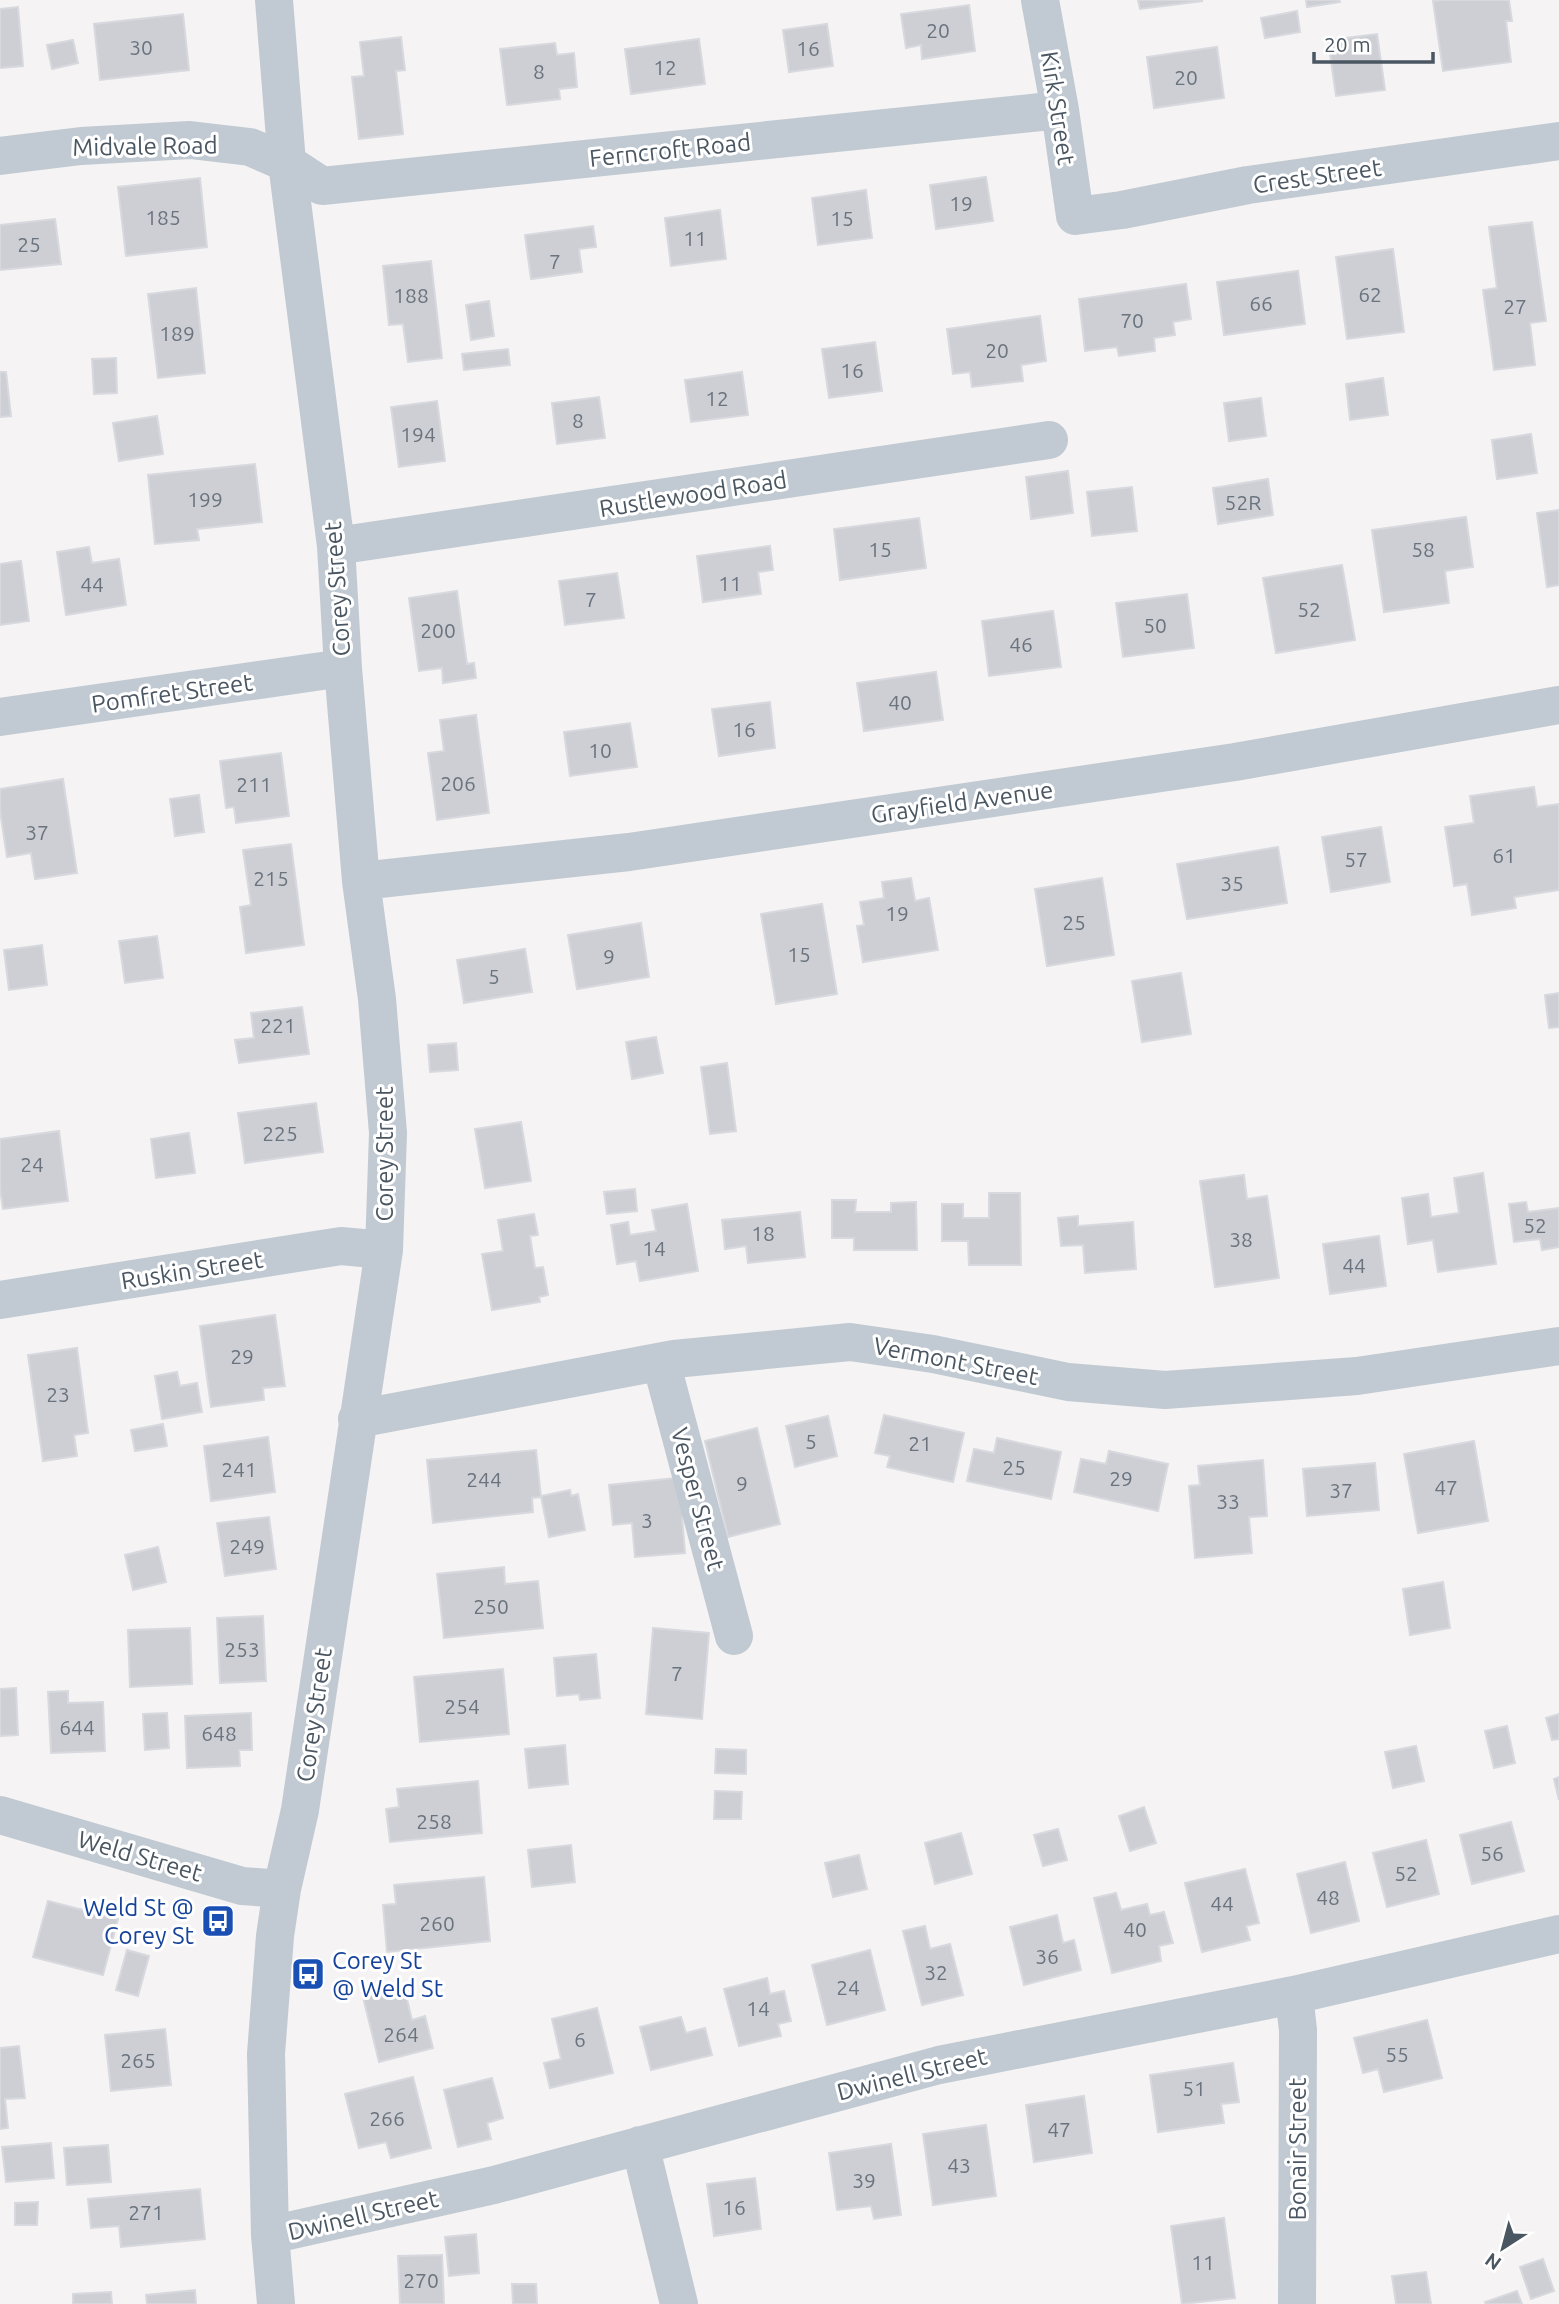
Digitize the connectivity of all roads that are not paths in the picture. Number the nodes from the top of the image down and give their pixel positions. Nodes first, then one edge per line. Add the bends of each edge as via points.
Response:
1 (274, 0) edge
2 (1040, 0) edge
3 (1060, 110) junction
4 (1559, 141) edge
5 (0, 156) edge
6 (286, 163) junction
7 (1075, 216) joint
8 (1049, 440) dead end
9 (336, 546) junction
10 (343, 668) junction
11 (1559, 705) edge
12 (0, 718) edge
13 (362, 881) junction
14 (384, 1250) junction
15 (0, 1300) edge
16 (1558, 1350) edge
17 (661, 1362) junction
18 (357, 1419) junction
19 (734, 1636) dead end
20 (0, 1815) edge
21 (282, 1889) junction
22 (1559, 1934) edge
23 (1294, 1995) junction
24 (640, 2145) junction
25 (270, 2235) junction
26 (275, 2304) edge
27 (679, 2304) edge
28 (1297, 2304) edge

1 - 6 street, Corey Street
2 - 3 street, Kirk Street
3 - 6 street, Ferncroft Road via 323,186
3 - 7 street, Kirk Street
4 - 7 street, Crest Street via 1248,185
5 - 6 street, Midvale Road via 190,140 250,147
6 - 9 street, Corey Street
8 - 9 street, Rustlewood Road
9 - 10 street, Corey Street
10 - 12 street, Pomfret Street
10 - 13 street, Corey Street
11 - 13 street, Grayfield Avenue via 1235,762 629,852
13 - 14 street, Corey Street via 388,1133
14 - 15 street, Ruskin Street via 341,1246
14 - 18 street, Corey Street
16 - 17 street, Vermont Street via 1357,1376 1165,1390 1068,1382 850,1342
17 - 18 street, Vermont Street
17 - 19 street, Vesper Street
18 - 21 street, Corey Street via 300,1810
20 - 21 street, Weld Street via 242,1886
21 - 25 street, Corey Street via 266,2054
22 - 23 street, Dwinell Street
23 - 24 street, Dwinell Street via 940,2065
23 - 28 street, Bonair Street via 1298,2030
24 - 25 street, Dwinell Street via 494,2185
24 - 27 street
25 - 26 street, Corey Street

